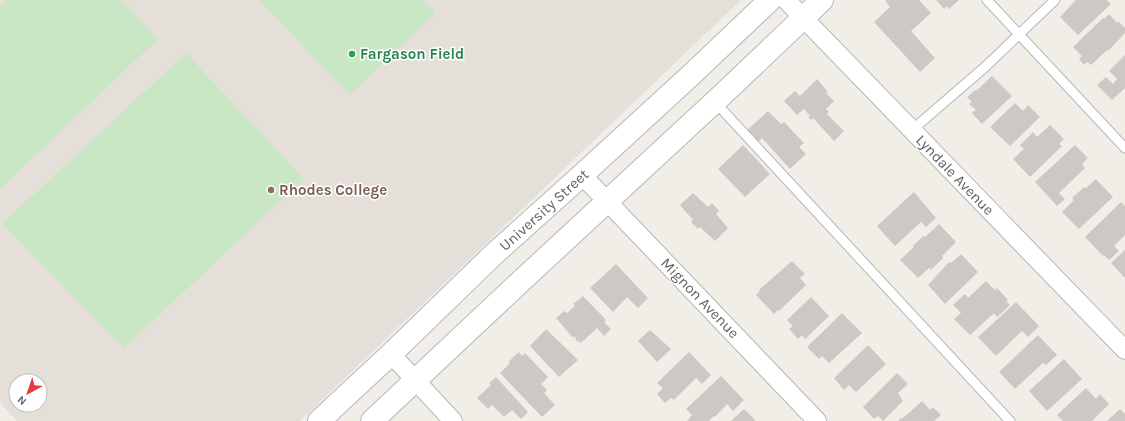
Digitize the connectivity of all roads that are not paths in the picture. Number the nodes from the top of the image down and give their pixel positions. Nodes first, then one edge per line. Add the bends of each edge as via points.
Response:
1 (770, 0) edge
2 (786, 0) edge
3 (822, 0) edge
4 (987, 0) edge
5 (1055, 0) edge
6 (803, 18) junction
7 (1019, 34) junction
8 (714, 102) junction
9 (912, 130) junction
10 (1125, 148) edge
11 (582, 176) junction
12 (607, 201) junction
13 (1125, 350) edge
14 (391, 354) junction
15 (415, 380) junction
16 (319, 421) edge
17 (372, 421) edge
18 (453, 421) edge
19 (817, 421) edge
20 (1010, 421) edge

1 - 11 main road, University Street
2 - 6 street, Lyndale Avenue
3 - 6 main road
4 - 7 lane
5 - 7 lane
6 - 8 main road
6 - 9 street, Lyndale Avenue
7 - 9 lane
7 - 10 lane
8 - 12 main road
8 - 20 lane
9 - 13 street, Lyndale Avenue
11 - 12 street, Mignon Avenue
11 - 14 main road, University Street via 493,255
12 - 15 main road
12 - 19 street, Mignon Avenue
14 - 15 street
14 - 16 main road, University Street
15 - 17 main road
15 - 18 street

